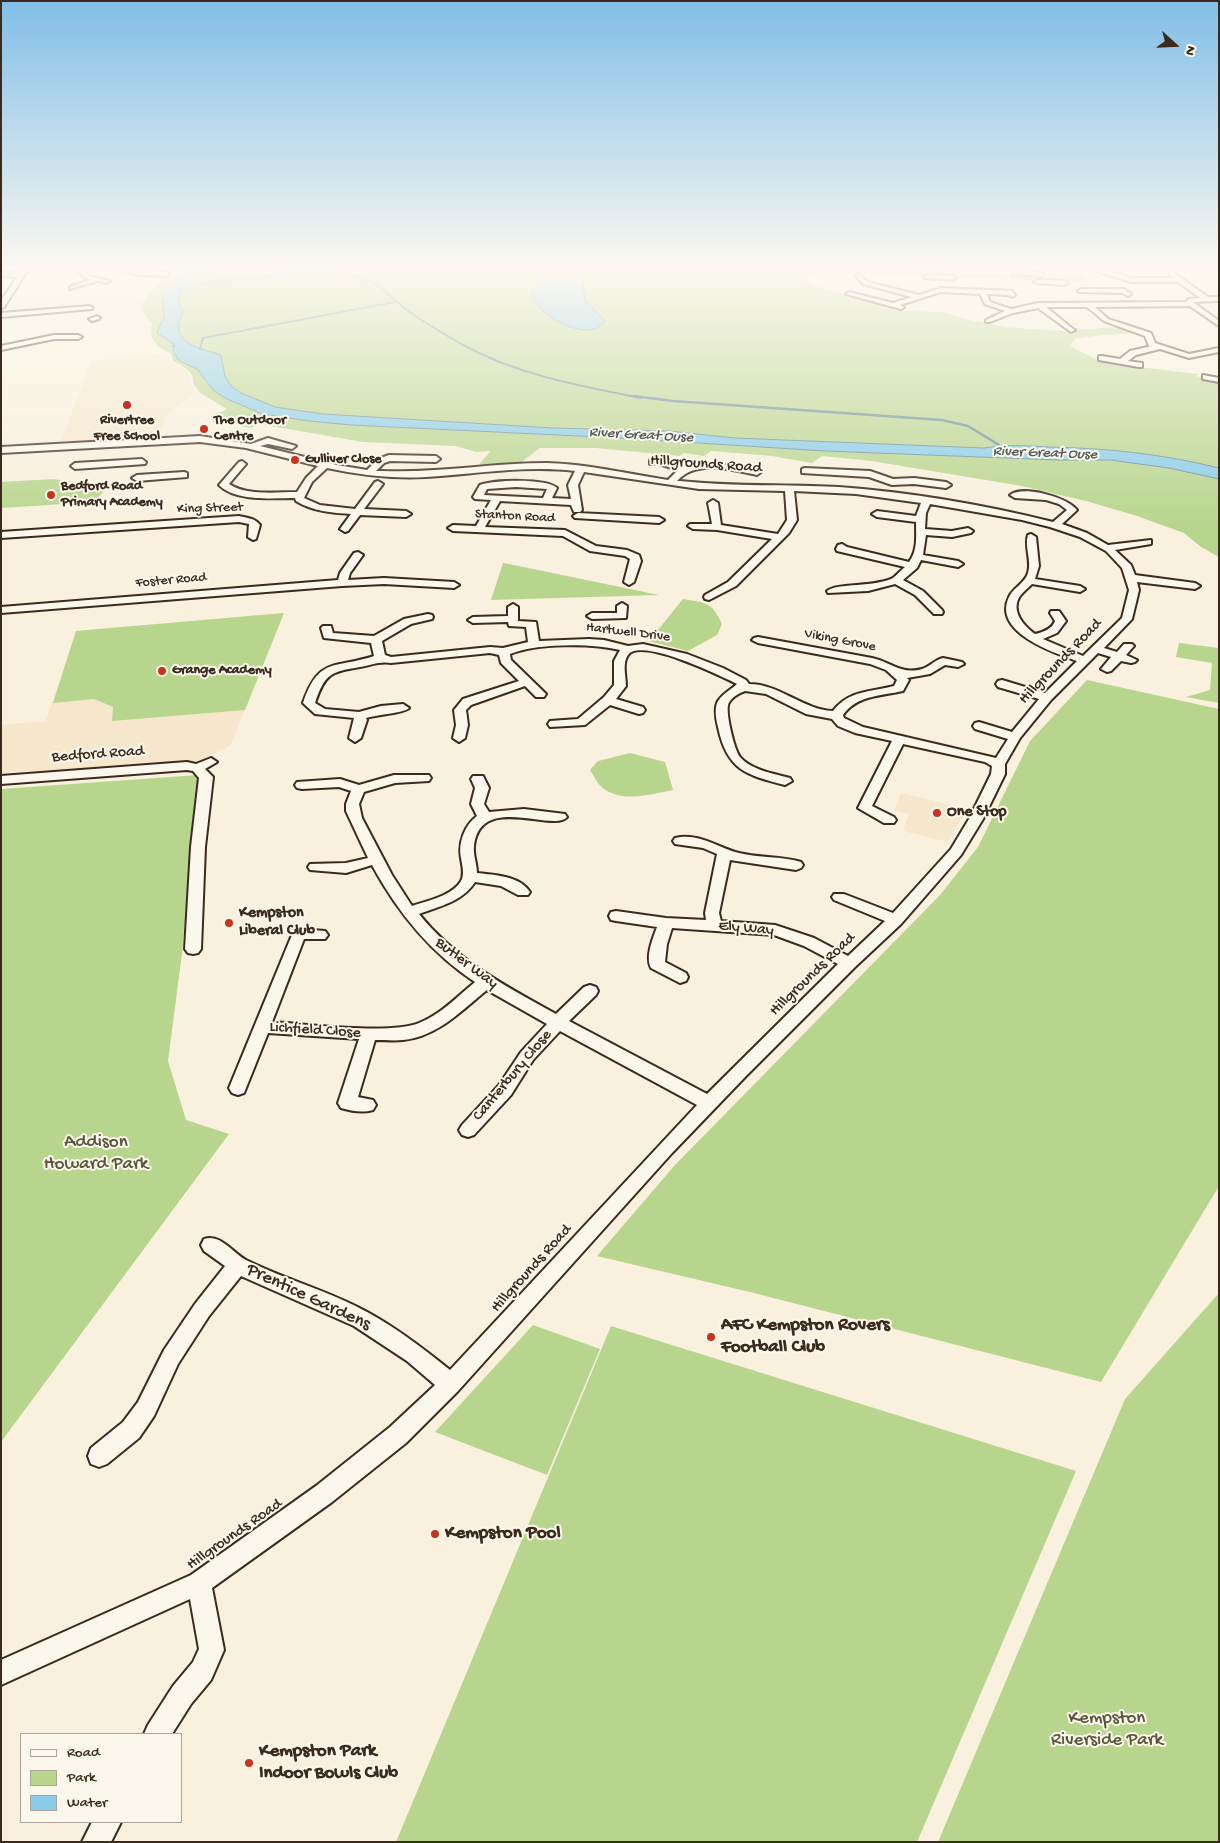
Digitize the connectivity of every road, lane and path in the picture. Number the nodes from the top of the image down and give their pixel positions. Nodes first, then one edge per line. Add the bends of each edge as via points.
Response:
1 (1133, 353) edge
2 (1178, 353) edge
3 (1203, 353) edge
4 (1102, 358) dead end
5 (1121, 362) junction
6 (1139, 365) dead end
7 (1206, 377) dead end
8 (1219, 380) edge
9 (83, 445) junction
10 (286, 446) dead end
11 (252, 447) junction
12 (1, 450) edge
13 (436, 459) dead end
14 (652, 460) dead end
15 (242, 464) dead end
16 (570, 464) junction
17 (325, 465) junction
18 (685, 469) junction
19 (754, 471) dead end
20 (810, 471) dead end
21 (184, 475) dead end
22 (892, 482) junction
23 (670, 483) junction
24 (940, 483) dead end
25 (521, 484) junction
26 (375, 485) junction
27 (789, 488) junction
28 (300, 495) junction
29 (884, 495) junction
30 (1016, 495) dead end
31 (496, 499) junction
32 (514, 500) junction
33 (926, 501) junction
34 (546, 502) junction
35 (575, 502) junction
36 (714, 503) dead end
37 (358, 511) junction
38 (406, 514) dead end
39 (659, 520) dead end
40 (921, 520) junction
41 (1056, 524) junction
42 (573, 525) junction
43 (870, 525) dead end
44 (693, 526) dead end
45 (717, 527) junction
46 (453, 528) dead end
47 (345, 529) dead end
48 (479, 529) junction
49 (968, 531) dead end
50 (922, 532) junction
51 (1, 535) edge
52 (252, 537) dead end
53 (781, 537) junction
54 (1032, 537) dead end
55 (1141, 542) dead end
56 (842, 547) dead end
57 (1106, 548) junction
58 (358, 555) dead end
59 (916, 561) junction
60 (958, 564) dead end
61 (1133, 578) junction
62 (896, 580) junction
63 (1030, 581) junction
64 (449, 582) dead end
65 (629, 582) dead end
66 (342, 583) junction
67 (1198, 586) dead end
68 (1080, 589) dead end
69 (832, 591) dead end
70 (709, 597) dead end
71 (622, 606) dead end
72 (1, 610) edge
73 (938, 612) dead end
74 (592, 616) dead end
75 (1061, 616) dead end
76 (428, 617) dead end
77 (473, 620) dead end
78 (606, 629) junction
79 (1033, 639) junction
80 (376, 640) junction
81 (758, 640) dead end
82 (318, 643) dead end
83 (535, 645) junction
84 (1128, 646) dead end
85 (628, 649) junction
86 (1096, 649) junction
87 (504, 652) junction
88 (1118, 656) junction
89 (380, 658) junction
90 (1085, 660) junction
91 (1131, 660) dead end
92 (958, 664) dead end
93 (1107, 669) dead end
94 (901, 675) junction
95 (527, 682) junction
96 (1002, 684) dead end
97 (745, 687) junction
98 (540, 694) dead end
99 (1047, 696) junction
100 (608, 700) junction
101 (403, 708) dead end
102 (640, 710) dead end
103 (836, 715) junction
104 (360, 716) junction
105 (554, 724) dead end
106 (979, 726) dead end
107 (1015, 737) junction
108 (355, 738) dead end
109 (459, 738) dead end
110 (900, 740) junction
111 (211, 762) dead end
112 (999, 764) junction
113 (197, 768) junction
114 (424, 778) dead end
115 (478, 779) dead end
116 (1, 780) edge
117 (785, 781) dead end
118 (302, 785) dead end
119 (359, 789) junction
120 (486, 816) junction
121 (560, 817) dead end
122 (889, 820) dead end
123 (680, 841) dead end
124 (724, 853) junction
125 (376, 860) junction
126 (796, 865) dead end
127 (315, 866) dead end
128 (470, 877) junction
129 (521, 886) dead end
130 (839, 897) dead end
131 (410, 912) junction
132 (616, 916) dead end
133 (896, 920) junction
134 (666, 922) junction
135 (714, 926) junction
136 (320, 935) dead end
137 (193, 949) dead end
138 (849, 963) junction
139 (680, 977) dead end
140 (486, 982) junction
141 (590, 992) dead end
142 (558, 1022) junction
143 (261, 1027) junction
144 (369, 1034) junction
145 (238, 1088) dead end
146 (710, 1104) junction
147 (366, 1105) dead end
148 (468, 1130) dead end
149 (211, 1245) dead end
150 (238, 1265) junction
151 (451, 1384) junction
152 (99, 1456) dead end
153 (199, 1583) junction
154 (1, 1673) edge
155 (158, 1733) edge
156 (106, 1823) edge
157 (96, 1842) edge

1 - 5 street
2 - 3 street via 1188,356
4 - 5 street
5 - 6 street
7 - 8 street
9 - 11 street, Hillgrounds Road via 183,439 216,440
9 - 12 street, Hillgrounds Road
9 - 21 street via 74,468 143,459 136,480
10 - 11 street via 263,441
11 - 17 street, Hillgrounds Road
13 - 26 street via 389,458 381,461
14 - 18 street
15 - 28 street via 224,485 228,489
16 - 23 street, Hillgrounds Road
16 - 26 street, Hillgrounds Road via 416,475
16 - 35 street
17 - 26 street, Hillgrounds Road
17 - 28 street via 310,479
18 - 19 street via 724,467
18 - 23 street
20 - 22 street via 870,474
22 - 24 street
22 - 29 street
23 - 27 street, Hillgrounds Road
25 - 31 street via 486,486 478,497
25 - 32 street
25 - 34 street via 551,486
26 - 37 street
27 - 29 street, Hillgrounds Road
27 - 53 street via 792,520
28 - 37 street via 298,499 311,506
29 - 33 street, Hillgrounds Road
30 - 41 street via 1035,495 1068,504 1072,510
31 - 32 street
31 - 48 street
32 - 34 street
33 - 40 street
33 - 41 street, Hillgrounds Road
34 - 35 street
35 - 42 street
36 - 45 street
37 - 38 street
37 - 47 street
39 - 42 street
40 - 43 street via 878,513
40 - 50 street
41 - 57 street, Hillgrounds Road
42 - 48 street, Stanton Road
42 - 65 street, Stanton Road via 588,547 626,552 635,557
44 - 45 street
45 - 53 street
46 - 48 street, Stanton Road
49 - 50 street via 952,534
50 - 59 street
51 - 52 street, King Street via 240,519 255,525
53 - 70 street via 726,592
54 - 63 street via 1034,566
55 - 57 street
56 - 59 street
57 - 61 street, Hillgrounds Road via 1122,562
58 - 66 street
59 - 60 street
59 - 62 street
61 - 67 street
61 - 86 street, Hillgrounds Road via 1134,597 1127,619
62 - 69 street via 868,588
62 - 73 street via 919,593
63 - 68 street
63 - 79 street via 1015,595 1012,609 1017,624
64 - 66 street, Foster Road via 384,581 361,587
66 - 72 street, Foster Road
71 - 78 street via 622,616
74 - 78 street
75 - 79 street via 1054,631
76 - 80 street via 408,621
77 - 83 street via 512,613 513,624 532,624
78 - 83 street, Hartwell Drive
78 - 85 street, Hartwell Drive
79 - 90 street
80 - 82 street via 328,632
80 - 89 street
81 - 94 street, Viking Grove via 774,646 872,662
83 - 87 street, Hartwell Drive
84 - 88 street
85 - 97 street, Hartwell Drive via 643,647 683,656 733,676
85 - 100 street via 618,666 620,686
86 - 88 street
86 - 90 street, Hillgrounds Road
87 - 89 street, Hartwell Drive via 490,650 391,660
87 - 95 street via 505,661
88 - 91 street
88 - 93 street
89 - 104 street, Hartwell Drive via 330,670 317,679 313,687 309,703 312,708
90 - 99 street, Hillgrounds Road
92 - 94 street via 943,661 926,672
94 - 103 street via 903,680 899,688 855,697
95 - 98 street
95 - 109 street via 467,702 460,710 462,725
96 - 99 street
97 - 103 street, Hartwell Drive via 762,689 811,712
97 - 117 street via 731,694 722,705 732,755 747,768 772,771
99 - 107 street, Hillgrounds Road
100 - 102 street
100 - 105 street via 581,722
101 - 104 street
103 - 110 street, Hartwell Drive via 842,723
104 - 108 street
106 - 107 street
107 - 112 street, Hillgrounds Road
110 - 112 street, Hartwell Drive
110 - 122 street via 865,808
111 - 113 street, Bedford Road
112 - 133 street, Hillgrounds Road via 998,774 956,852
113 - 116 street, Bedford Road via 187,766
113 - 137 street via 206,777 198,847
114 - 119 street via 394,779
115 - 120 street via 482,788 476,804
118 - 119 street via 340,783
119 - 125 street, Butler Way via 354,796 352,814
120 - 121 street via 544,811
120 - 128 street via 468,836 466,853 471,867
123 - 124 street via 706,844
124 - 126 street
124 - 135 street via 712,913
125 - 127 street via 346,868
125 - 131 street, Butler Way
128 - 129 street
128 - 131 street via 460,892
130 - 133 street
131 - 140 street, Butler Way via 445,952
132 - 134 street, Ely Way
133 - 138 street, Hillgrounds Road
134 - 135 street, Ely Way
134 - 139 street via 657,964
135 - 138 street, Ely Way via 775,930 809,942
136 - 143 street, Lichfield Close via 299,934
138 - 146 street, Hillgrounds Road
140 - 142 street, Butler Way
140 - 144 street, Lichfield Close via 438,1021 424,1028 405,1034
141 - 142 street
142 - 146 street, Butler Way
142 - 148 street, Canterbury Close via 527,1056 505,1090
143 - 144 street, Lichfield Close
143 - 145 street, Lichfield Close
144 - 147 street, Lichfield Close via 347,1103
146 - 151 street, Hillgrounds Road
149 - 150 street, Prentice Gardens
150 - 151 street, Prentice Gardens via 361,1319 414,1354
150 - 152 street, Prentice Gardens via 202,1310 171,1357 146,1409 131,1430
151 - 153 street, Hillgrounds Road via 398,1435 337,1484
153 - 154 street, Hillgrounds Road
153 - 155 street via 212,1650 202,1671
156 - 157 street

